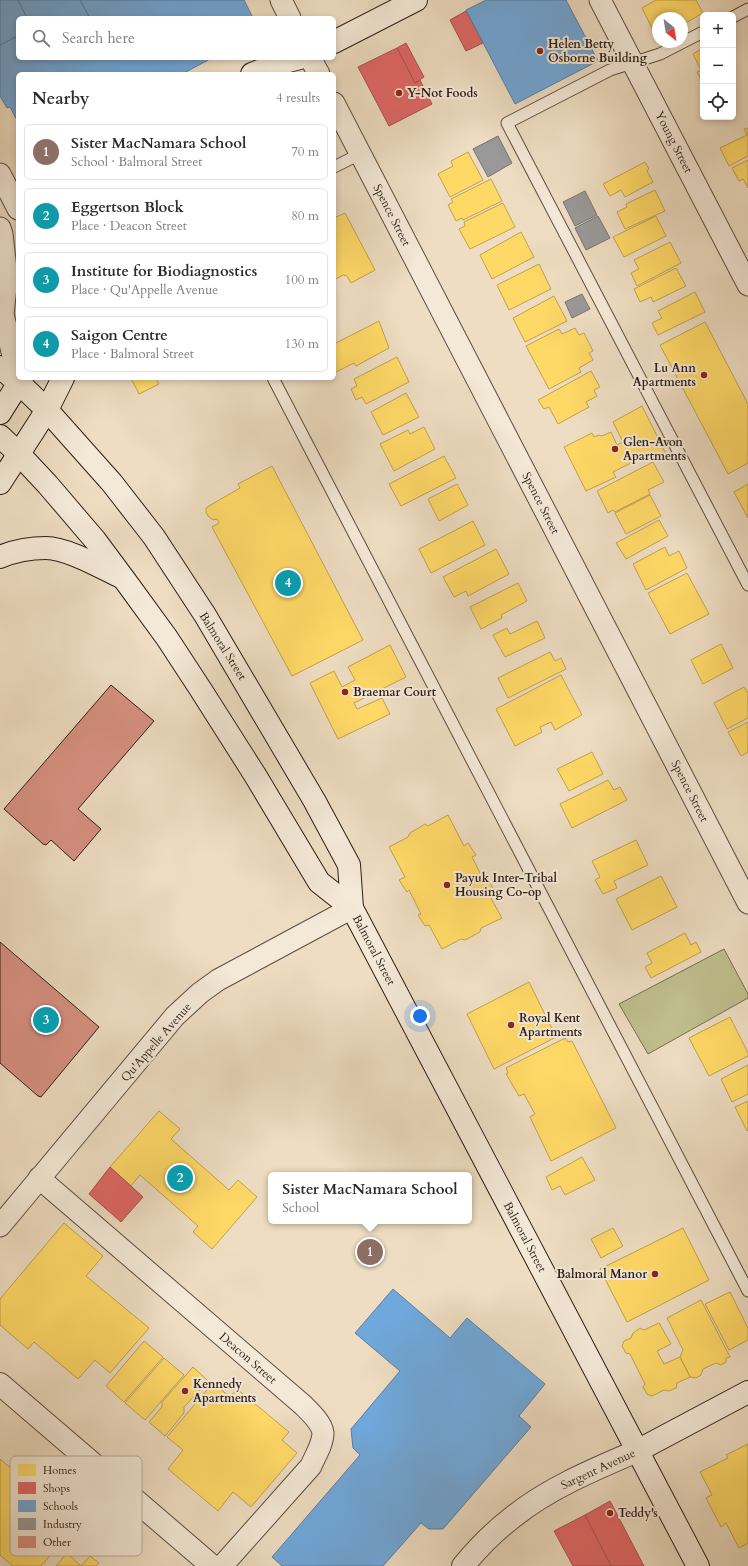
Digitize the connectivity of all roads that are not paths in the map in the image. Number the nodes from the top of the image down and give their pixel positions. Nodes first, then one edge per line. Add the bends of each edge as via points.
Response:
1 (281, 0) edge
2 (416, 0) edge
3 (600, 0) edge
4 (748, 9) edge
5 (736, 15) edge
6 (289, 16) edge
7 (700, 34) edge
8 (336, 41) edge
9 (292, 60) edge
10 (304, 60) edge
11 (311, 60) edge
12 (633, 63) junction
13 (257, 72) edge
14 (293, 72) edge
15 (318, 72) edge
16 (336, 107) edge
17 (360, 154) junction
18 (336, 166) edge
19 (0, 174) edge
20 (16, 205) edge
21 (0, 228) edge
22 (748, 285) edge
23 (0, 367) edge
24 (16, 367) edge
25 (16, 377) edge
26 (18, 380) edge
27 (20, 380) edge
28 (62, 380) edge
29 (274, 380) edge
30 (47, 410) junction
31 (0, 413) edge
32 (0, 436) edge
33 (19, 454) junction
34 (0, 483) edge
35 (0, 557) edge
36 (124, 579) junction
37 (748, 585) edge
38 (748, 903) edge
39 (352, 908) junction
40 (39, 1178) junction
41 (0, 1226) edge
42 (748, 1291) edge
43 (0, 1384) edge
44 (748, 1392) edge
45 (637, 1451) junction
46 (84, 1456) edge
47 (142, 1506) edge
48 (212, 1566) edge
49 (222, 1566) edge
50 (463, 1566) edge
51 (698, 1566) edge

1 - 6 street
2 - 8 main road
3 - 12 street, Young Street
4 - 5 lane
7 - 12 lane via 660,54
9 - 13 main road
10 - 14 main road
11 - 15 street
12 - 22 street, Young Street
12 - 37 lane via 610,70 507,123
16 - 17 street, Spence Street
17 - 18 lane
17 - 38 street, Spence Street
19 - 20 street
21 - 24 street via 7,278 3,314
23 - 25 main road, Balmoral Street
26 - 31 main road
27 - 30 main road, Balmoral Street
28 - 30 main road
29 - 42 lane
30 - 33 main road
30 - 39 main road, Balmoral Street via 112,483 154,537 205,615 310,793 349,865
32 - 33 main road, Balmoral Street
33 - 34 main road
33 - 36 main road, Balmoral Street via 71,511
35 - 36 main road via 15,551 47,548 62,551
36 - 39 main road, Balmoral Street via 201,690 319,882
39 - 40 street, Qu'Appelle Avenue via 218,980 200,993 175,1016
39 - 45 main road, Balmoral Street
40 - 41 street, Qu'Appelle Avenue
40 - 49 street, Deacon Street via 303,1405 323,1433 311,1466
43 - 46 main road
44 - 45 main road, Sargent Avenue
45 - 50 main road, Sargent Avenue via 554,1490 524,1509
45 - 51 main road, Balmoral Street
47 - 48 main road

